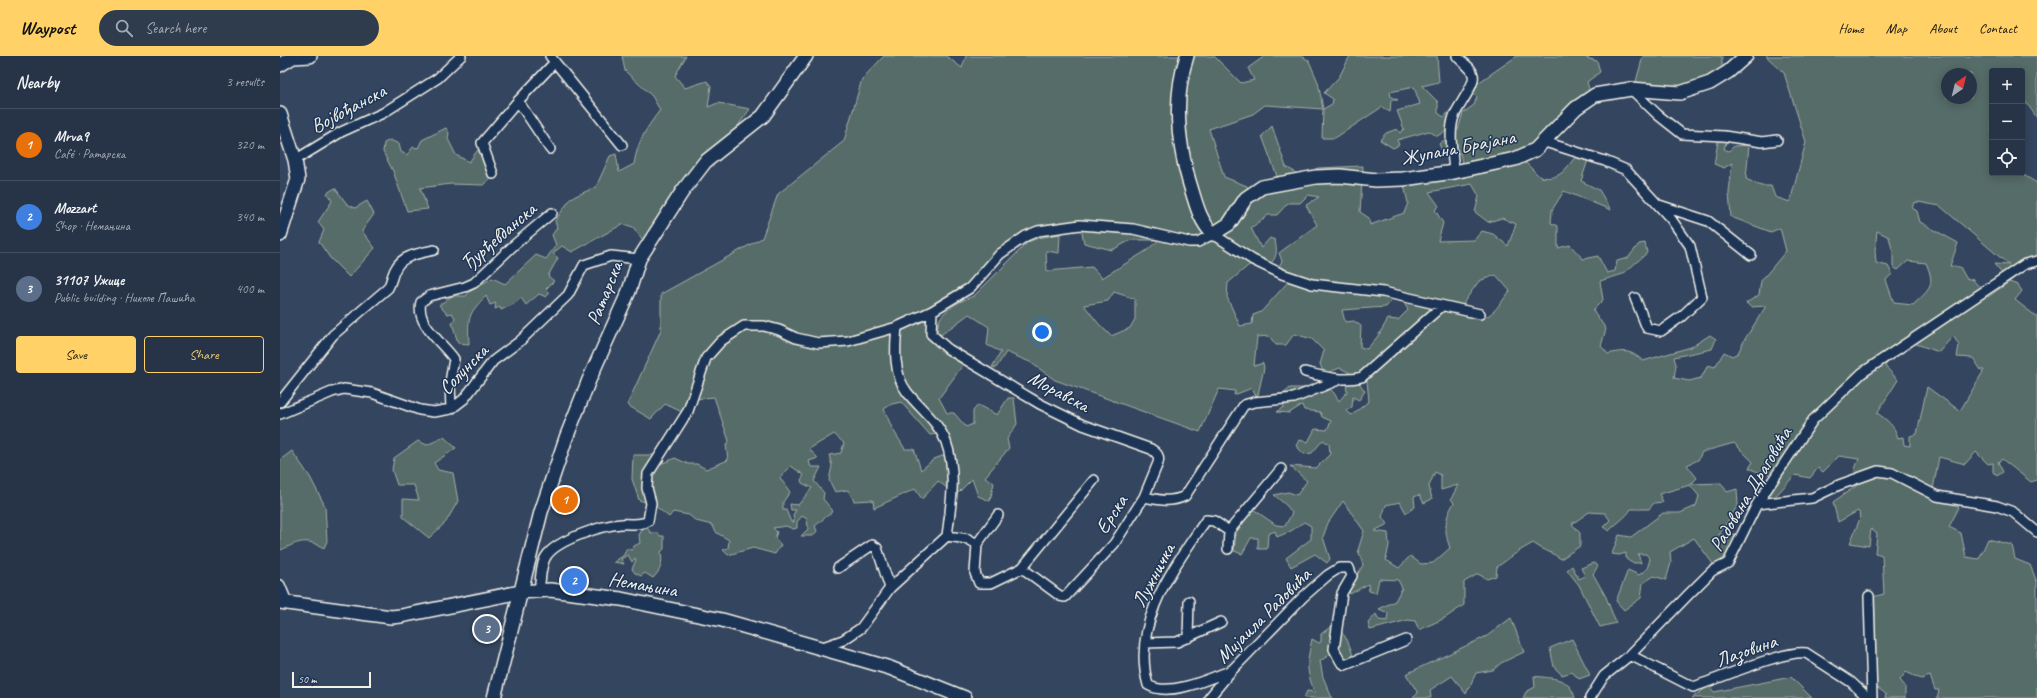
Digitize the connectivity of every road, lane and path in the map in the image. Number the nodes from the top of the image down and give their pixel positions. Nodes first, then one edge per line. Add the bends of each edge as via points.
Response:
1 (310, 56) edge
2 (461, 56) edge
3 (806, 56) edge
4 (1187, 56) edge
5 (1457, 56) edge
6 (1746, 56) edge
7 (553, 59) edge
8 (280, 65) edge
9 (1631, 88) junction
10 (518, 101) junction
11 (280, 114) edge
12 (1777, 140) dead end
13 (1544, 142) junction
14 (622, 145) dead end
15 (550, 149) dead end
16 (295, 160) junction
17 (1454, 172) junction
18 (493, 174) dead end
19 (1658, 205) junction
20 (552, 213) dead end
21 (1213, 234) junction
22 (280, 235) edge
23 (434, 250) dead end
24 (1751, 255) dead end
25 (639, 259) junction
26 (2037, 261) edge
27 (1635, 298) dead end
28 (1442, 306) junction
29 (932, 311) junction
30 (1480, 314) dead end
31 (896, 327) junction
32 (1305, 372) dead end
33 (1338, 380) junction
34 (280, 402) edge
35 (452, 409) junction
36 (280, 414) edge
37 (1281, 469) dead end
38 (1094, 480) dead end
39 (1144, 497) junction
40 (1757, 504) junction
41 (998, 515) dead end
42 (1229, 531) junction
43 (2037, 532) edge
44 (947, 536) junction
45 (977, 544) junction
46 (1228, 549) dead end
47 (838, 568) dead end
48 (1022, 568) junction
49 (280, 585) edge
50 (890, 588) junction
51 (539, 591) junction
52 (520, 592) junction
53 (1869, 596) dead end
54 (1189, 601) dead end
55 (284, 602) edge
56 (1221, 622) dead end
57 (1188, 638) junction
58 (1406, 640) dead end
59 (1146, 643) junction
60 (818, 649) junction
61 (1630, 655) junction
62 (1232, 670) junction
63 (961, 697) edge
64 (494, 698) edge
65 (1209, 698) edge
66 (1590, 698) edge
67 (1868, 698) edge
68 (1872, 698) edge

1 - 8 street via 293,57
2 - 16 street, Војвођанска via 438,78 383,113 341,132
3 - 25 street, Ратарска via 763,116 705,162 682,192
4 - 21 street via 1179,91 1180,151 1198,212
5 - 17 street via 1474,77 1458,106 1452,126
6 - 9 street, Жупана Брајана via 1728,72 1696,89 1680,93
7 - 10 street
7 - 14 street
9 - 12 street via 1682,134 1724,136 1762,142
9 - 13 street, Жупана Брајана via 1595,95 1576,108
10 - 15 street
10 - 18 street via 482,143
11 - 16 street
13 - 17 street, Жупана Брајана via 1535,150 1515,159
13 - 19 street via 1626,170
16 - 22 street via 298,179
17 - 21 street, Жупана Брајана via 1376,180 1340,176 1316,177 1262,187 1246,198 1229,224
19 - 24 street via 1708,221
19 - 27 street via 1690,246 1702,297 1661,331 1647,328
20 - 35 street, Ђурђевданска via 474,283 429,296 421,302 420,313 424,321 454,359 450,382
21 - 28 street via 1253,260 1282,274 1312,284 1383,292
21 - 29 street, Жупана Брајана via 1198,242 1189,242 1133,229 1080,225 1038,231 1000,254 970,288
23 - 34 street via 404,259 397,266 388,288 333,335
25 - 35 street, Солунска via 611,256 584,265 568,295 520,341 493,361 464,400
25 - 52 street, Ратарска via 629,291 566,438 541,512
26 - 40 street, Радована Драговића via 2025,264 1862,373 1813,420
28 - 30 street
28 - 33 street via 1362,377
29 - 31 street, Жупана Брајана
29 - 39 street, Моравска via 931,334 948,349 1040,404 1083,425 1151,449 1157,454 1158,463
31 - 44 street via 897,370 906,391 932,417 946,441 953,467
31 - 51 street, Жупана Брајана via 848,341 818,343 764,326 744,326 720,341 706,358 688,411 648,474 647,488 651,503 648,521 643,524 607,526 565,541 548,554
32 - 33 street
33 - 39 street, Ерска via 1294,398 1254,402 1244,406 1185,496 1165,502
35 - 36 street, Солунска via 434,412 420,410 372,393 344,389
37 - 42 street
38 - 48 street
39 - 48 street, Ерска via 1114,544 1069,595 1060,596
40 - 43 street via 1812,498 1878,471 1892,473 1937,496 1997,506 2012,512
40 - 61 street, Радована Драговића via 1728,563 1707,576
41 - 45 street
42 - 46 street
42 - 59 street, Лужничка via 1214,521 1204,522 1167,578 1147,625
44 - 45 street via 968,539
44 - 50 street
45 - 48 street via 975,572 979,583 991,583
47 - 50 street via 872,545 877,548
49 - 55 street
50 - 60 street via 862,628 843,640
51 - 52 street, Немањина
51 - 60 street, Немањина via 550,590 621,599 688,612
52 - 55 street, Немањина via 401,616
52 - 64 street, Ратарска
53 - 68 street
54 - 57 street
56 - 57 street
57 - 59 street via 1177,642
58 - 62 street, Мијаила Радовића via 1345,665 1341,662 1334,650 1342,593 1352,576 1349,568 1339,568 1328,575 1278,622
59 - 62 street, Лужничка via 1144,670 1148,685 1154,688 1169,689 1190,685
60 - 63 street, Немањина via 890,668
61 - 66 street, Радована Драговића via 1604,676
61 - 67 street, Лазовина via 1692,687 1782,656 1806,653 1851,682
62 - 65 street, Мијаила Радовића

